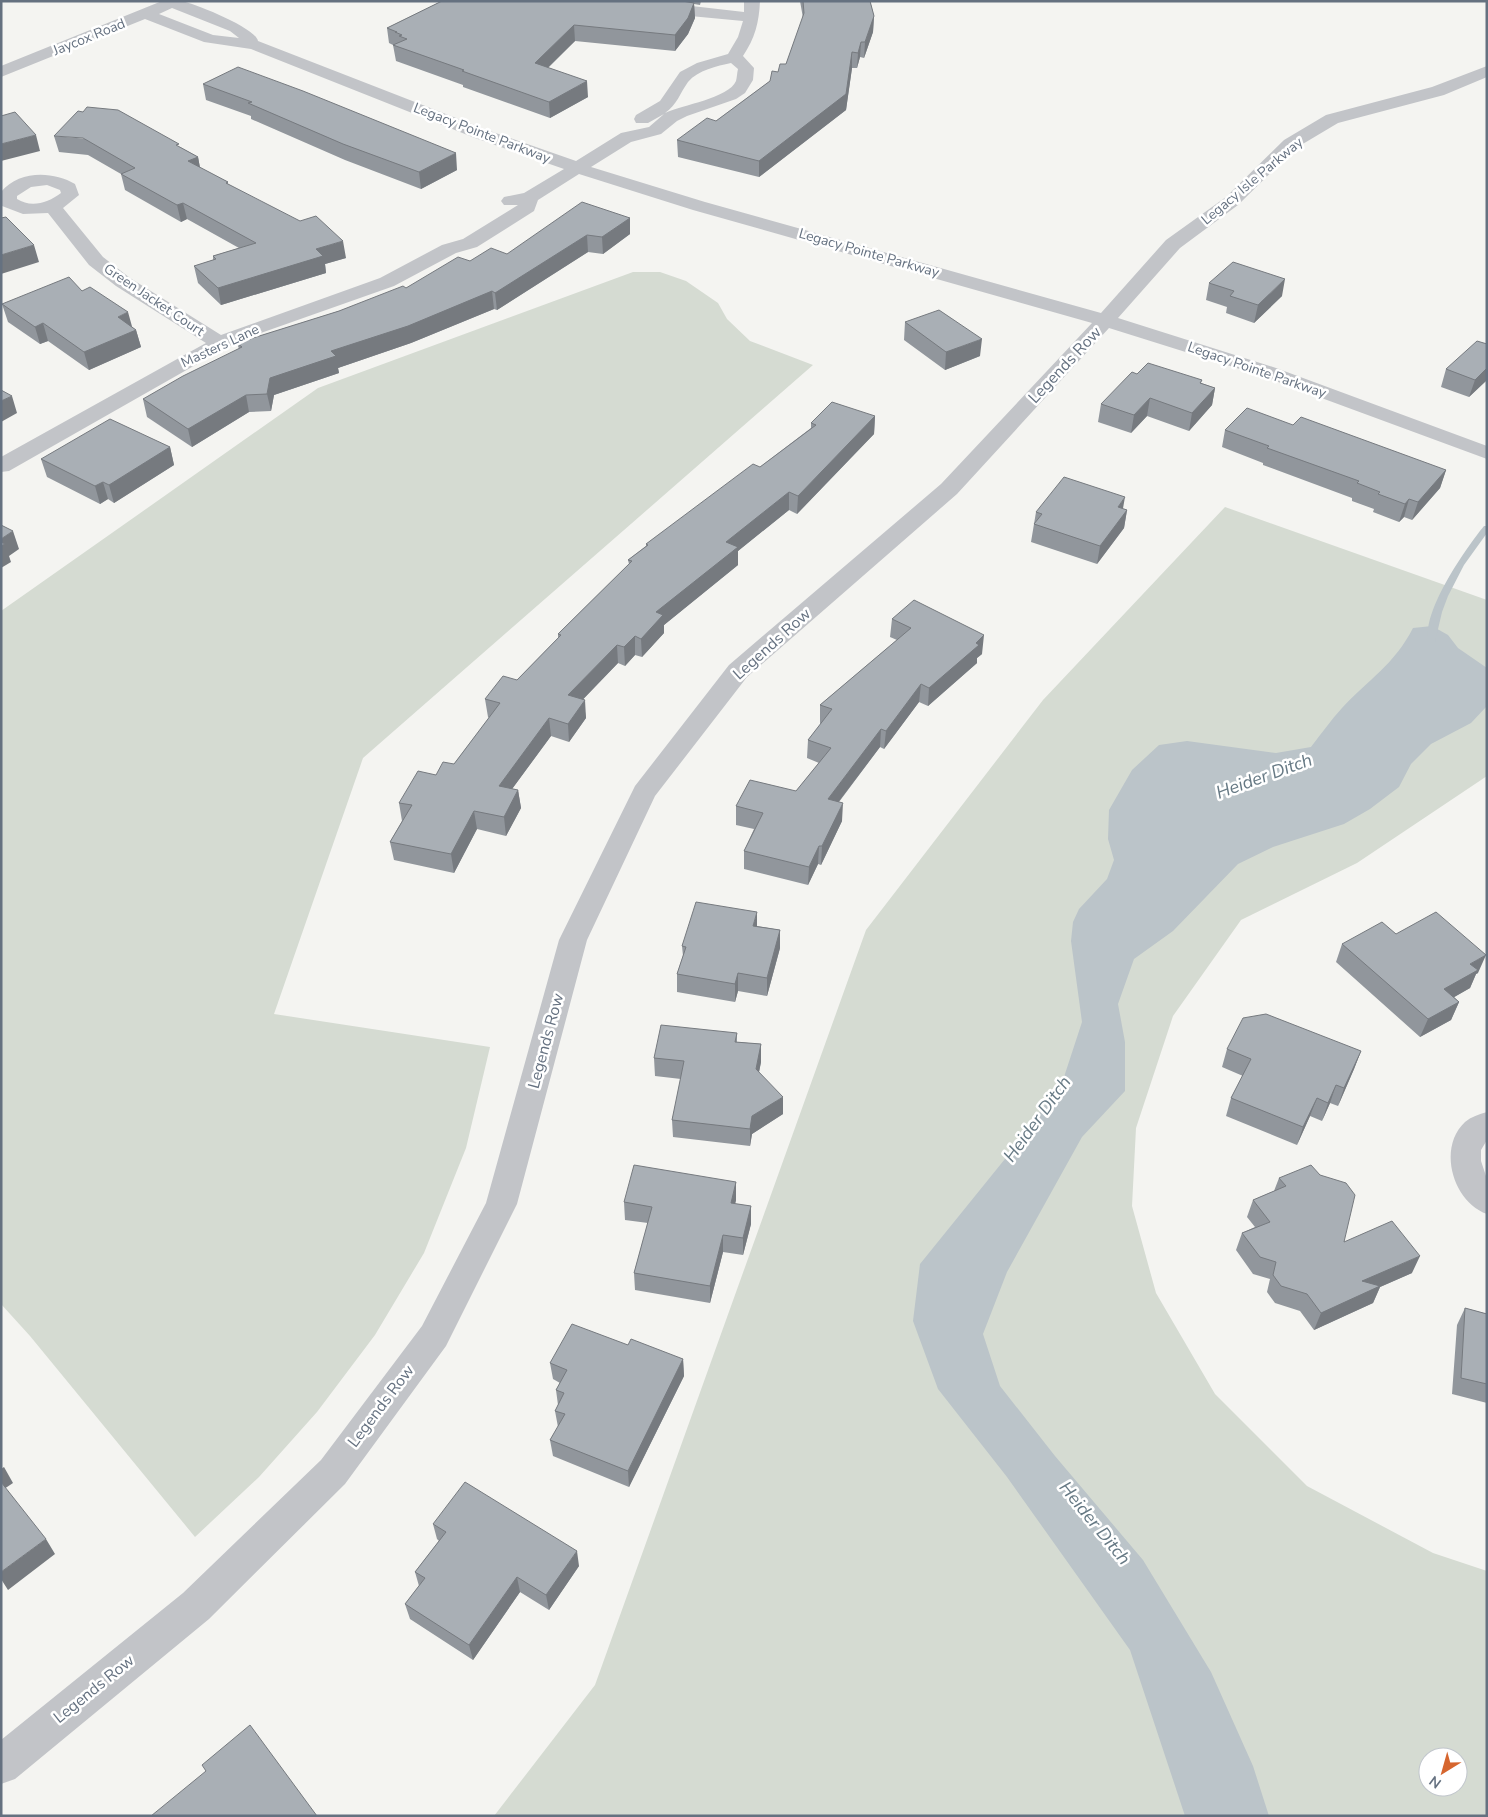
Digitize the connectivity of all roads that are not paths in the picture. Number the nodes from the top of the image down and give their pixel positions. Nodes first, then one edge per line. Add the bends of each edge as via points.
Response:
1 (616, 1) edge
2 (174, 2) edge
3 (752, 9) edge
4 (146, 14) junction
5 (254, 45) junction
6 (734, 57) junction
7 (1487, 70) edge
8 (1, 72) edge
9 (664, 115) junction
10 (576, 168) junction
11 (52, 206) dead end
12 (1105, 321) junction
13 (220, 343) junction
14 (1487, 453) edge
15 (1, 466) edge
16 (1487, 1124) edge
17 (1487, 1201) edge
18 (1, 1765) edge

1 - 3 street via 669,9
2 - 4 street, Jaycox Road
2 - 5 street, Legacy Pointe Parkway via 236,28
3 - 6 street via 748,36
4 - 5 street, Legacy Pointe Parkway via 210,39
4 - 8 street, Jaycox Road
5 - 10 street, Legacy Pointe Parkway
6 - 9 street via 686,75 675,87
6 - 9 street via 746,68 747,78 740,88 725,98
7 - 12 street, Legacy Isle Parkway via 1438,91 1332,119 1290,144 1232,201 1174,244
9 - 10 street, Masters Lane via 662,126 643,135 627,137
10 - 12 street, Legacy Pointe Parkway
10 - 13 street, Masters Lane via 529,198 528,207 492,222 470,243 449,249 387,282
11 - 13 street, Green Jacket Court via 96,261 123,282
12 - 14 street, Legacy Pointe Parkway via 1269,372
12 - 18 street, Legends Row via 949,489 738,671 644,792 573,940 501,1204 434,1336 332,1472 196,1606
13 - 15 street, Masters Lane
16 - 17 street via 1480,1127 1468,1142 1464,1160 1470,1180

